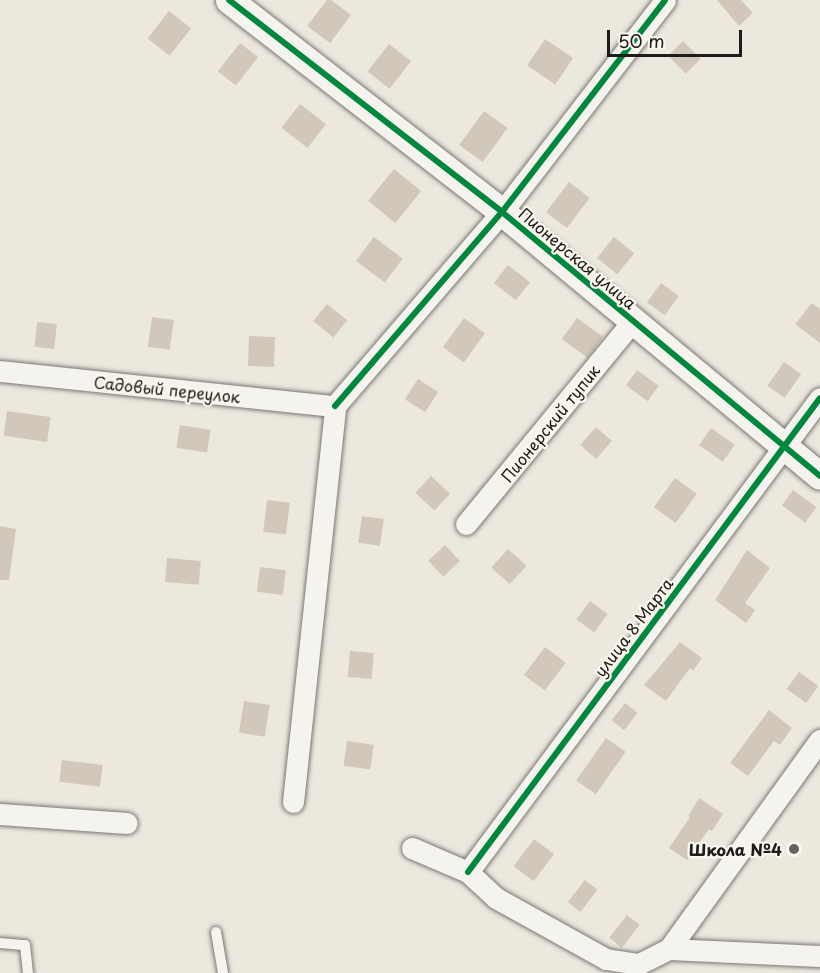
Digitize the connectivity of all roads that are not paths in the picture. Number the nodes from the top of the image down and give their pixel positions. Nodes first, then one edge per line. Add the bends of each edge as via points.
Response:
1 (229, 0) edge
2 (665, 0) edge
3 (502, 212) junction
4 (633, 321) junction
5 (0, 371) edge
6 (820, 398) edge
7 (335, 406) junction
8 (783, 447) junction
9 (820, 476) edge
10 (466, 524) dead end
11 (820, 740) edge
12 (293, 802) dead end
13 (0, 814) edge
14 (127, 823) dead end
15 (412, 848) dead end
16 (468, 872) junction
17 (216, 932) dead end
18 (0, 943) edge
19 (669, 948) junction
20 (807, 962) edge
21 (28, 973) edge
22 (223, 973) edge

1 - 3 street, Пионерская улица
2 - 3 street
3 - 4 street, Пионерская улица
3 - 7 street
4 - 8 street, Пионерская улица
4 - 10 street, Пионерский тупик
5 - 7 street, Садовый переулок
6 - 8 street, улица 8 Марта
7 - 12 street
8 - 9 street, Пионерская улица
8 - 16 street, улица 8 Марта
11 - 19 street
13 - 14 street
15 - 16 street
16 - 19 street via 496,898 606,960 639,964
17 - 22 lane
18 - 21 lane via 25,945
19 - 20 street

